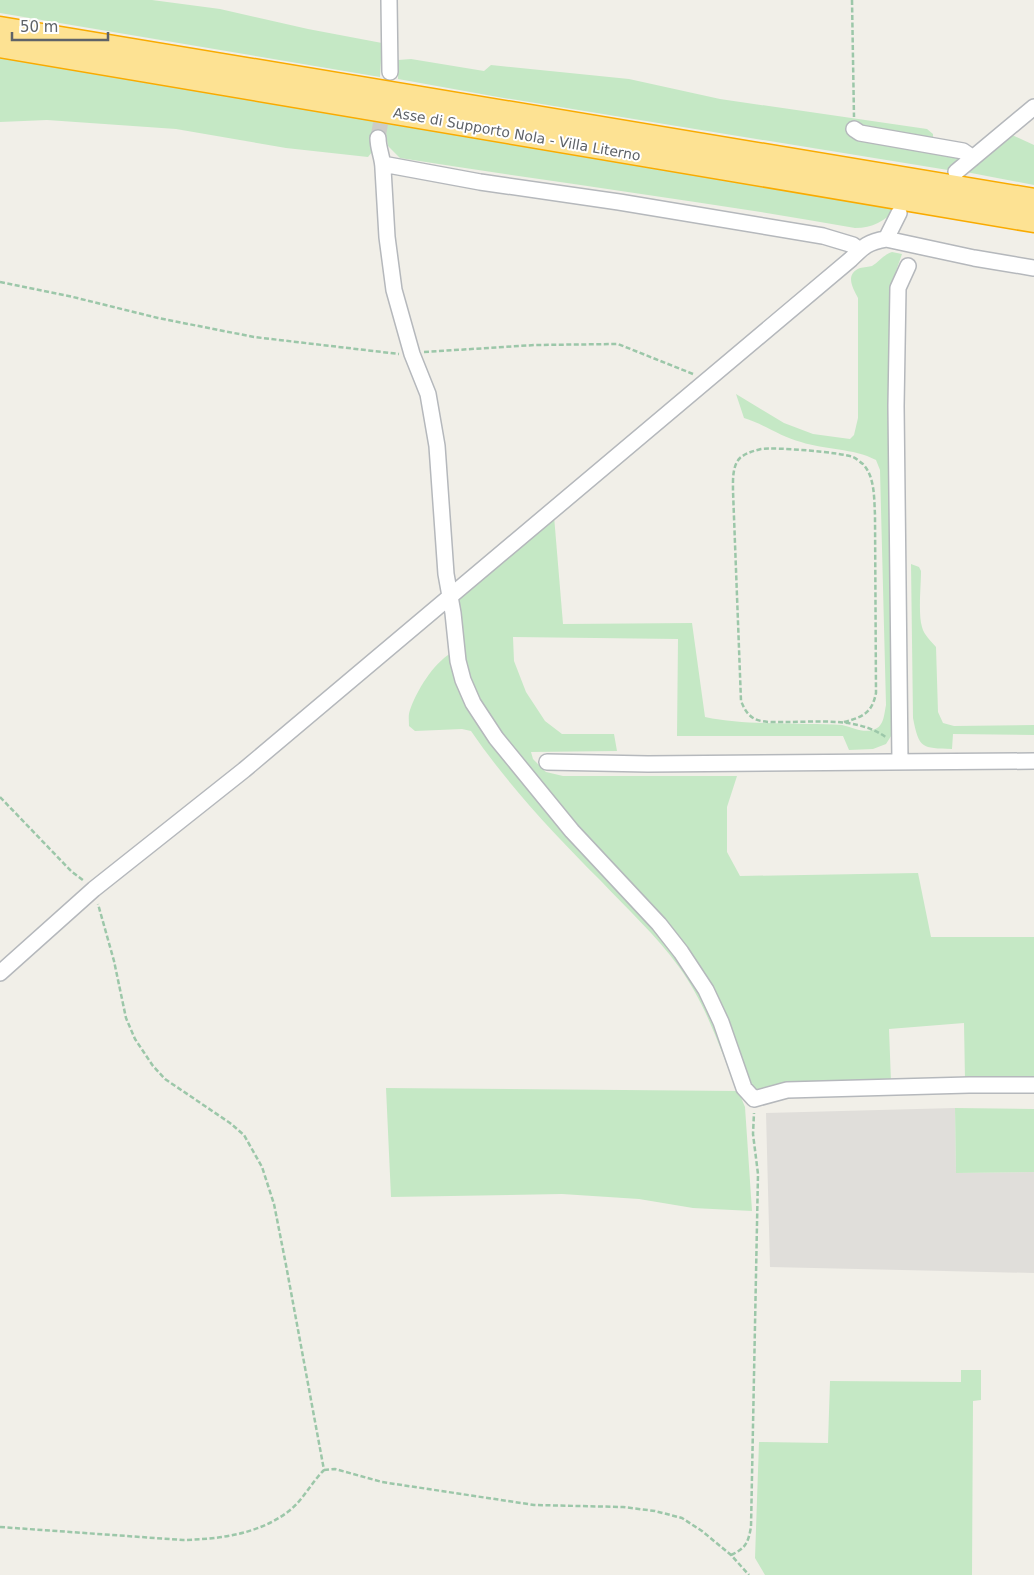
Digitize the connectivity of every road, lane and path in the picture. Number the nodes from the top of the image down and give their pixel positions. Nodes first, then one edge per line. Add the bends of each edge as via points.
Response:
1 (389, 0) edge
2 (852, 0) edge
3 (0, 28) edge
4 (0, 46) edge
5 (390, 72) dead end
6 (1034, 107) edge
7 (854, 129) joint
8 (378, 138) tunnel mouth
9 (973, 158) junction
10 (383, 169) junction
11 (956, 172) dead end
12 (1034, 200) edge
13 (899, 213) dead end
14 (1034, 220) edge
15 (886, 239) junction
16 (860, 250) junction
17 (908, 266) dead end
18 (1034, 268) edge
19 (0, 282) edge
20 (412, 354) junction
21 (707, 380) junction
22 (449, 597) junction
23 (844, 722) junction
24 (900, 755) junction
25 (1034, 761) edge
26 (547, 762) dead end
27 (0, 798) edge
28 (94, 890) junction
29 (0, 973) edge
30 (1034, 1085) edge
31 (754, 1098) junction
32 (324, 1470) junction
33 (0, 1527) edge
34 (732, 1555) junction
35 (748, 1575) edge

1 - 5 street
2 - 7 path
3 - 12 highway, Asse di Supporto Nola - Villa Literno
4 - 14 highway, Asse di Supporto Nola - Villa Literno
6 - 9 street
7 - 9 street via 860,133 963,151
8 - 10 street
9 - 11 street
10 - 16 street via 388,165 824,236
10 - 20 street via 394,290
13 - 15 street
15 - 16 street via 872,241
15 - 18 street
16 - 21 street
17 - 24 street via 898,288 896,406
19 - 20 path via 254,336
20 - 21 path via 535,345 618,344
20 - 22 street via 428,394 437,446
21 - 22 street
22 - 28 street via 244,770
22 - 31 street via 458,661 473,703 496,738 572,831 659,924 680,952 706,990 744,1088
23 - 23 path via 868,712 876,693 874,488 869,474 854,458 781,449 750,452 739,459 733,474 741,701 746,712 755,719
23 - 24 path via 880,733
24 - 25 street
24 - 26 street via 648,764
27 - 28 path via 72,872
28 - 29 street
28 - 32 path via 126,1018 135,1039 165,1079 244,1136 262,1167 285,1256
30 - 31 street via 787,1090
31 - 34 path via 758,1174 751,1527 743,1549
32 - 33 path via 290,1510 265,1525 237,1535 183,1540
32 - 34 path via 330,1468 382,1482 534,1505 655,1511 682,1518
34 - 35 path

